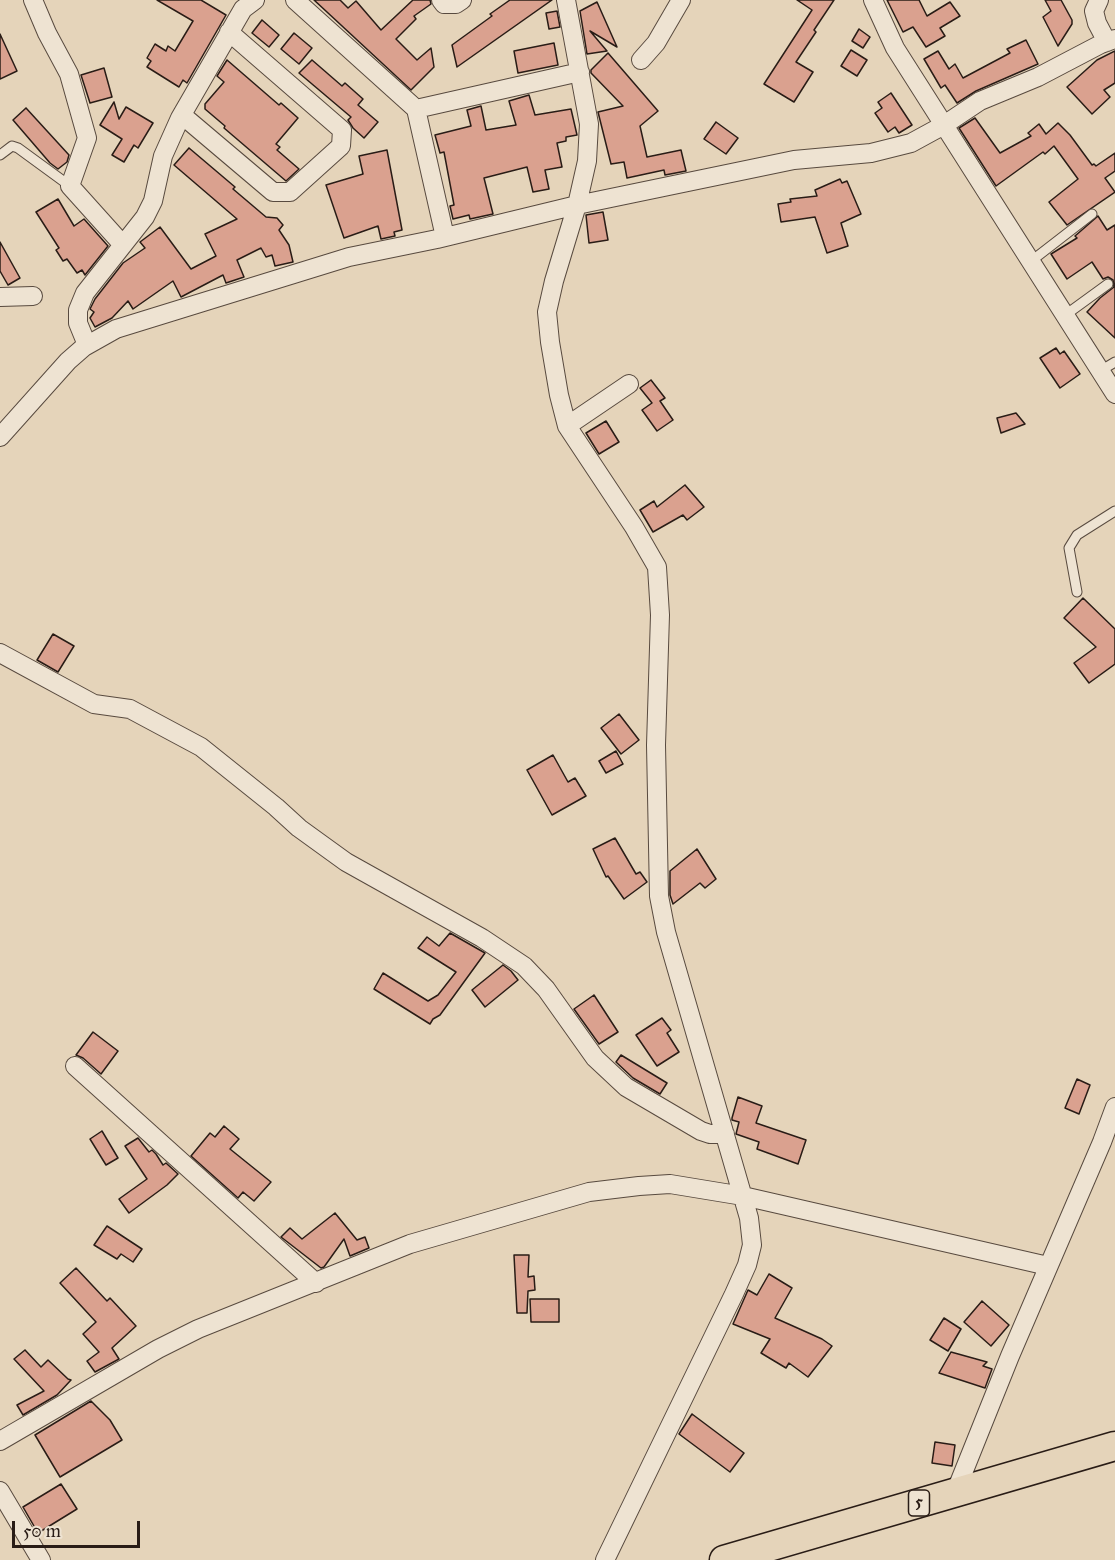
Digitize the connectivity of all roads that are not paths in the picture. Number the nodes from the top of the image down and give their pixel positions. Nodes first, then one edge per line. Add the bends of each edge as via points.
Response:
1 (33, 0) edge
2 (255, 0) edge
3 (295, 0) edge
4 (441, 0) edge
5 (462, 0) edge
6 (681, 0) edge
7 (873, 0) edge
8 (1100, 0) edge
9 (567, 1) edge
10 (229, 32) junction
11 (1111, 40) edge
12 (641, 60) dead end
13 (580, 72) junction
14 (417, 109) junction
15 (182, 115) junction
16 (944, 125) junction
17 (0, 155) edge
18 (70, 186) junction
19 (577, 205) junction
20 (1092, 214) dead end
21 (445, 237) junction
22 (123, 245) junction
23 (1030, 262) junction
24 (1108, 284) dead end
25 (33, 296) dead end
26 (0, 297) edge
27 (1064, 316) junction
28 (87, 345) junction
29 (1108, 366) edge
30 (629, 384) dead end
31 (1115, 394) edge
32 (567, 426) junction
33 (0, 437) edge
34 (1115, 511) edge
35 (1077, 592) dead end
36 (0, 653) edge
37 (75, 1066) dead end
38 (1115, 1107) edge
39 (725, 1134) junction
40 (1109, 1139) edge
41 (743, 1196) junction
42 (1048, 1266) junction
43 (316, 1283) junction
44 (0, 1441) edge
45 (1115, 1446) edge
46 (0, 1491) edge
47 (955, 1493) junction
48 (41, 1560) edge
49 (605, 1560) edge
50 (724, 1560) edge

1 - 18 street via 69,74 87,138
2 - 10 street via 243,9
3 - 14 street
4 - 5 street via 444,4 456,4
6 - 12 street via 656,43
7 - 16 street via 895,48
8 - 11 street via 1094,11 1096,23
9 - 13 street
10 - 15 street
10 - 15 street via 342,130 341,146 290,192 273,192
11 - 16 street via 980,101
13 - 14 street
13 - 19 street via 590,124
14 - 21 street
15 - 22 street via 163,156 153,201
16 - 19 street via 911,143 871,153 794,160
16 - 23 street
17 - 18 lane via 12,146 18,148
18 - 22 street
19 - 21 street
19 - 32 street via 547,312
20 - 23 lane
21 - 28 street via 349,257 198,302 116,329
22 - 28 street via 78,309 78,323
23 - 27 street
24 - 27 lane
25 - 26 street
27 - 29 street
28 - 33 street
29 - 31 street
30 - 32 street
32 - 39 street via 657,567 659,896
34 - 35 lane via 1077,535 1069,548
36 - 39 street via 93,704 130,709 201,747 346,862 524,966 546,989 595,1058 626,1087 701,1131
37 - 43 street
38 - 40 street
39 - 41 street
40 - 42 street
41 - 42 street
41 - 43 street via 670,1184 589,1192 410,1244
41 - 49 street via 752,1245 747,1266
42 - 47 street
43 - 44 street via 166,1345
45 - 47 main road, 5
46 - 48 street
47 - 50 main road, 5

